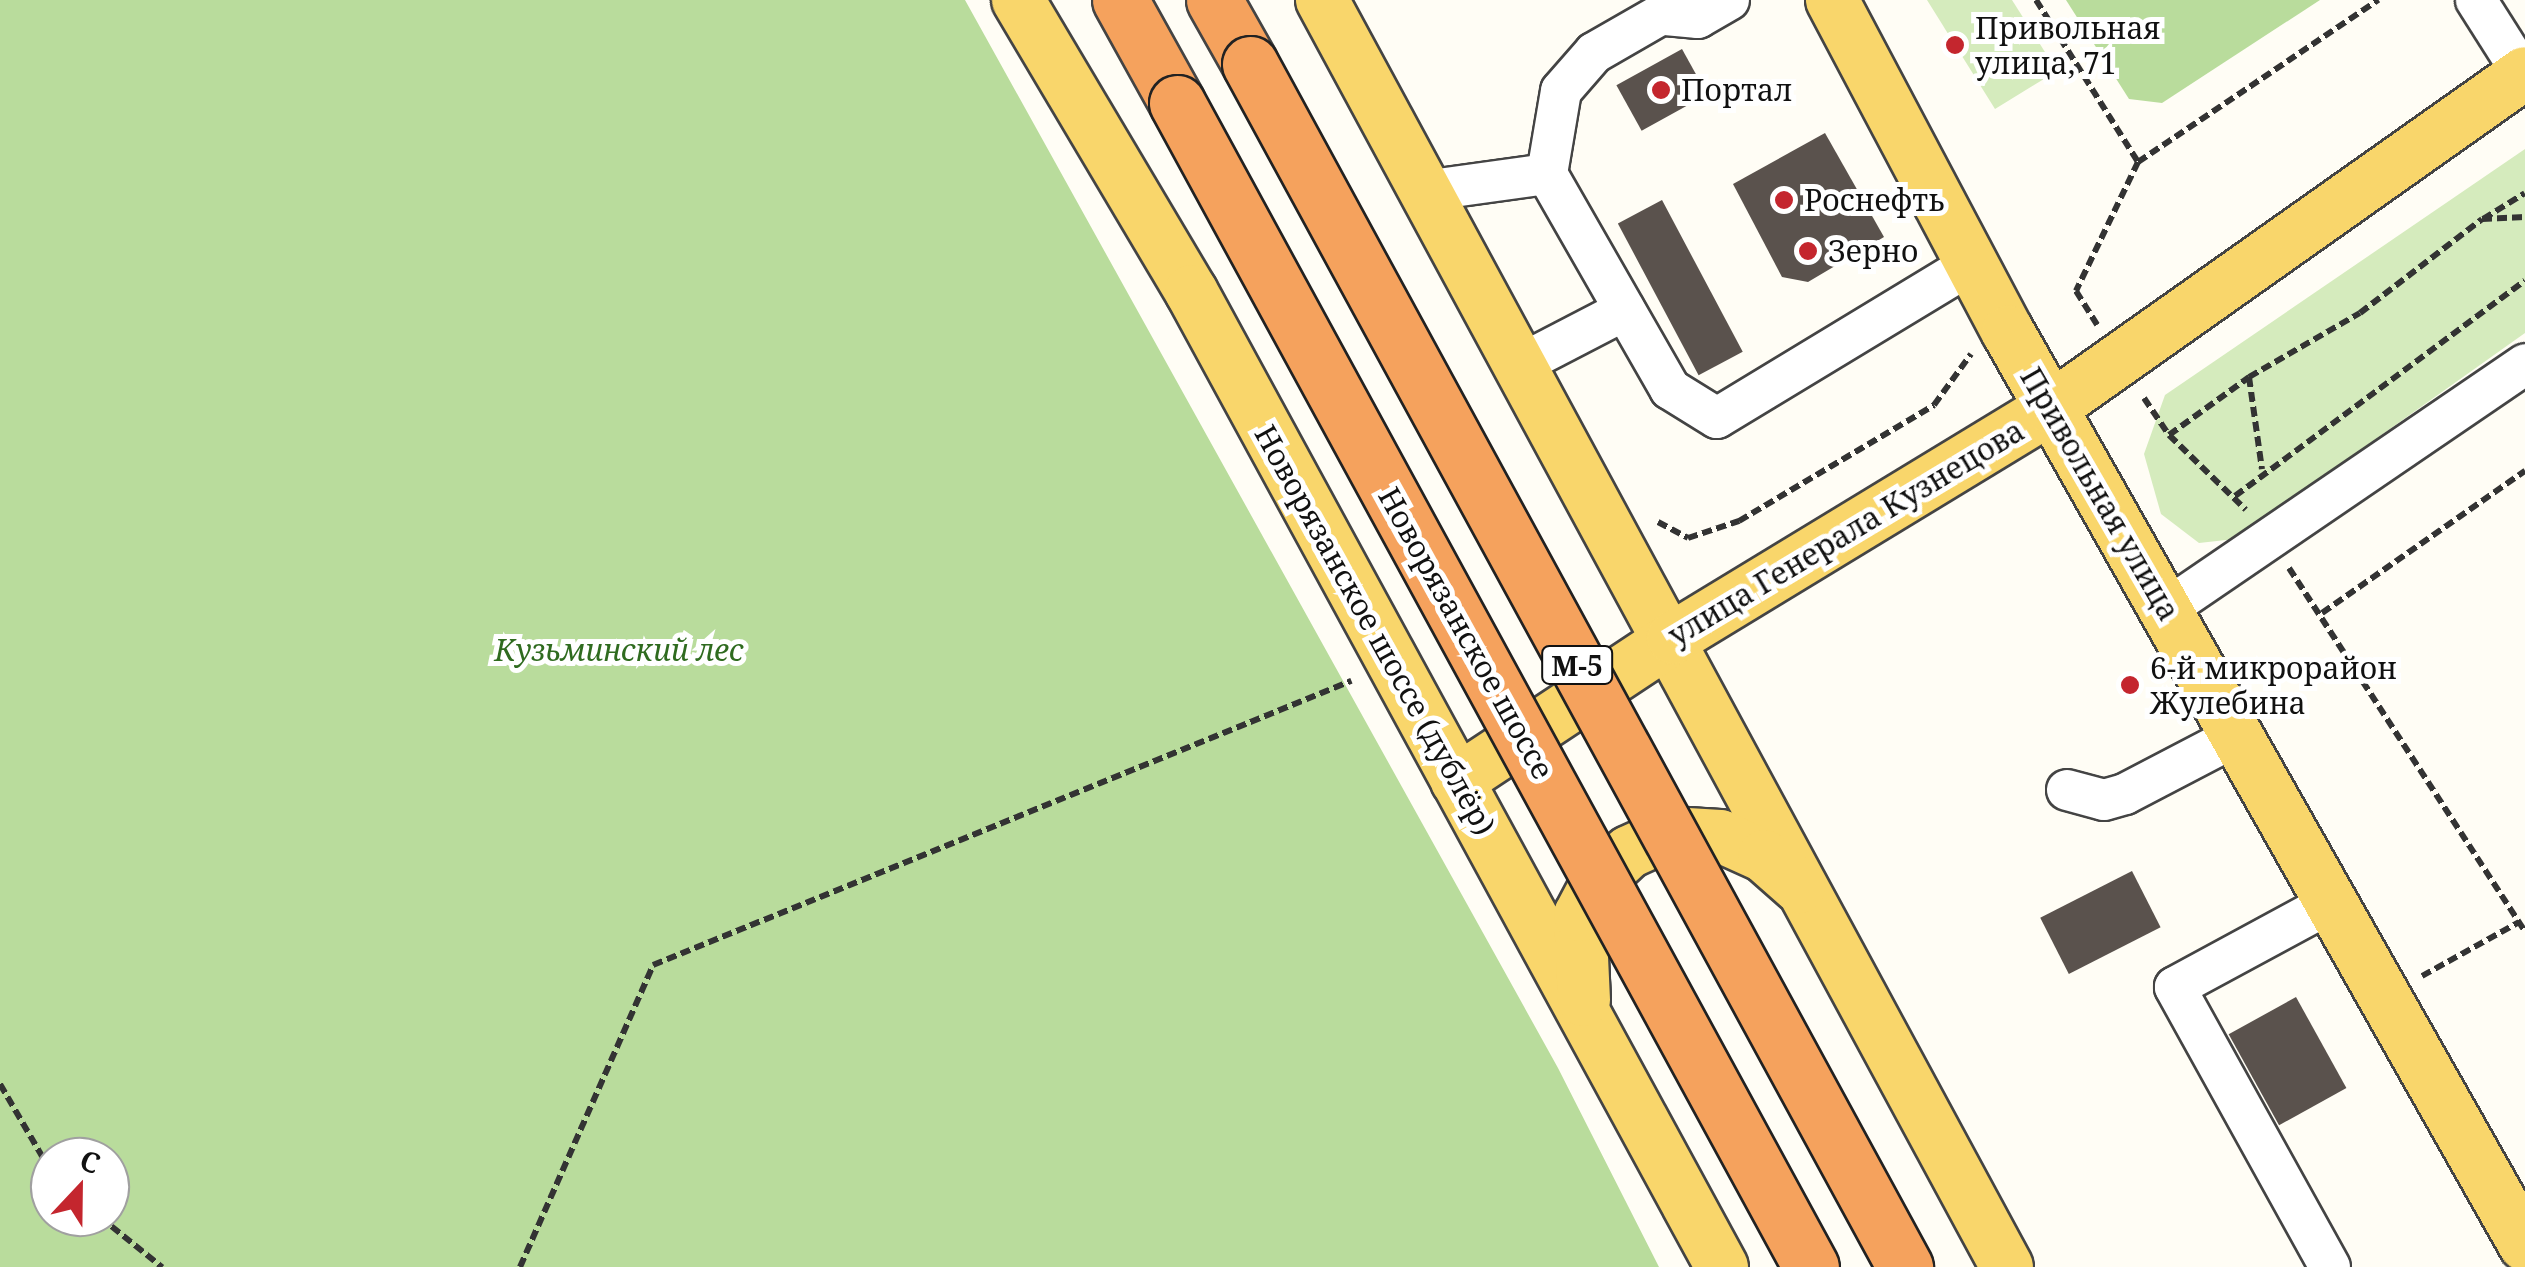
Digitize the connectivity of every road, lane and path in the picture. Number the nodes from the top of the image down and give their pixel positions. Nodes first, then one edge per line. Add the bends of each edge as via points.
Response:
1 (1018, 0) edge
2 (1120, 0) edge
3 (1214, 0) edge
4 (1322, 0) edge
5 (1729, 0) edge
6 (1832, 0) edge
7 (2036, 0) edge
8 (2378, 0) edge
9 (2476, 0) edge
10 (2524, 74) edge
11 (2138, 162) junction
12 (1547, 174) junction
13 (1424, 190) junction
14 (2525, 194) edge
15 (2525, 218) edge
16 (2482, 219) junction
17 (1973, 263) junction
18 (2525, 280) edge
19 (1625, 310) junction
20 (1972, 352) dead end
21 (2119, 361) junction
22 (1519, 364) junction
23 (2525, 364) edge
24 (2249, 376) junction
25 (2051, 408) junction
26 (2169, 435) junction
27 (2262, 469) junction
28 (2525, 471) edge
29 (2236, 496) junction
30 (1649, 518) dead end
31 (2271, 543) junction
32 (2165, 610) junction
33 (2322, 613) junction
34 (1673, 638) junction
35 (1362, 678) dead end
36 (2238, 735) junction
37 (1457, 781) junction
38 (2067, 790) dead end
39 (1808, 895) junction
40 (2334, 901) junction
41 (2519, 922) junction
42 (2525, 932) edge
43 (2387, 998) junction
44 (1589, 1024) junction
45 (0, 1084) edge
46 (31, 1137) edge
47 (125, 1237) edge
48 (2525, 1245) edge
49 (162, 1267) edge
50 (520, 1267) edge
51 (1722, 1267) edge
52 (1811, 1267) edge
53 (1904, 1267) edge
54 (2008, 1267) edge
55 (2330, 1267) edge

1 - 37 main road, Новорязанское шоссе (дублёр) via 1191,291
2 - 52 highway, Новорязанское шоссе / М-5, bridge
3 - 53 highway, М-5, bridge
4 - 13 main road
5 - 12 street via 1698,18 1660,15 1594,53 1561,91
6 - 17 main road, Привольная улица
7 - 11 path
8 - 11 path
9 - 10 street
10 - 21 main road, улица Генерала Кузнецова
11 - 21 path via 2076,291
12 - 13 street
12 - 19 street
13 - 22 main road
14 - 16 path
15 - 16 path
16 - 24 path via 2360,313
17 - 19 street via 1718,418 1670,389
17 - 25 main road, Привольная улица
18 - 27 path
19 - 22 street
20 - 30 path via 1934,404 1739,521 1688,538
21 - 25 main road, улица Генерала Кузнецова
21 - 26 path
22 - 34 main road
23 - 31 street
24 - 26 path
24 - 27 path
25 - 32 main road, Привольная улица
25 - 34 main road, улица Генерала Кузнецова
26 - 29 path
27 - 29 path
28 - 33 path
29 - 31 path
31 - 32 street
31 - 33 path
32 - 36 main road, Привольная улица
33 - 41 path
34 - 37 main road, улица Генерала Кузнецова
34 - 39 main road
35 - 50 path via 653,966
36 - 38 street via 2125,794 2104,800
36 - 40 main road, Привольная улица
37 - 44 main road, Новорязанское шоссе (дублёр)
39 - 44 main road via 1764,856 1720,836 1670,833 1628,852 1598,881 1580,915 1578,964
39 - 54 main road
40 - 43 main road, Привольная улица
40 - 55 street via 2174,987
41 - 42 path
41 - 43 path
43 - 48 main road, Привольная улица
44 - 51 main road, Новорязанское шоссе (дублёр)
45 - 46 path
47 - 49 path

